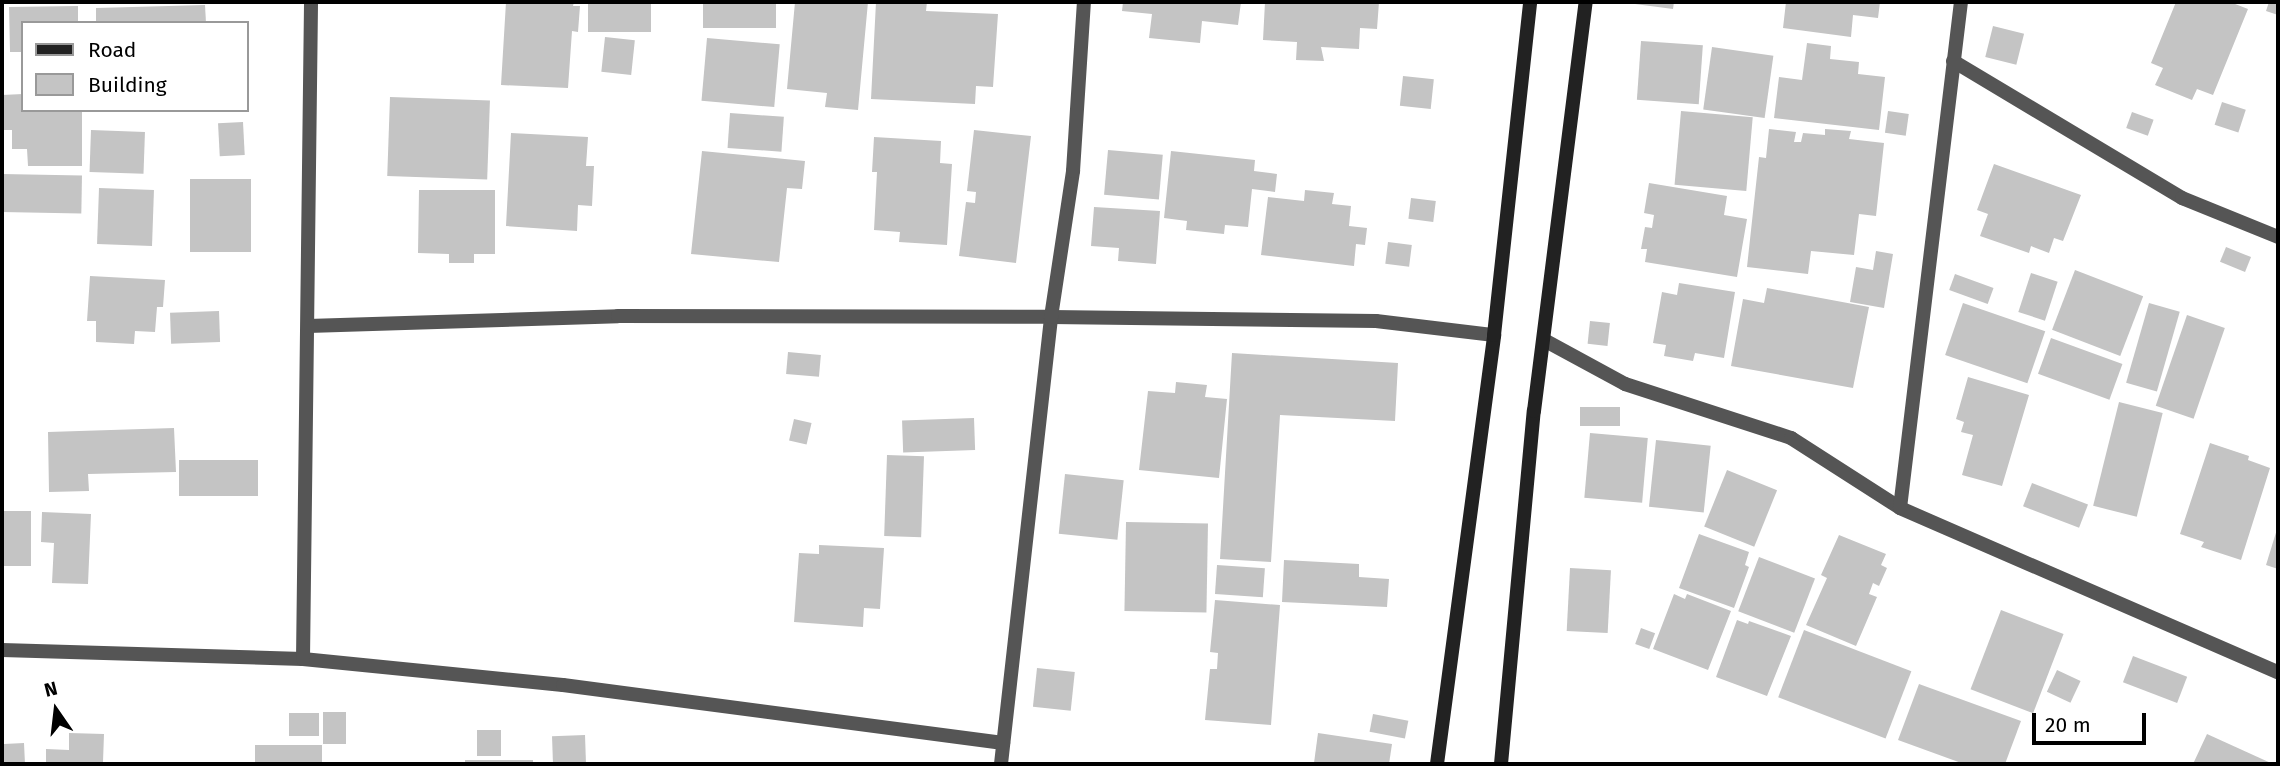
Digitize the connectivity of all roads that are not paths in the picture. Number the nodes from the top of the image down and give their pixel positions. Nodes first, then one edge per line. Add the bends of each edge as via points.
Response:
1 (311, 2) edge
2 (1084, 2) edge
3 (1530, 2) edge
4 (1586, 2) edge
5 (1961, 2) edge
6 (1953, 61) junction
7 (2278, 237) edge
8 (1051, 317) junction
9 (308, 326) junction
10 (1494, 335) junction
11 (1544, 340) junction
12 (1900, 508) junction
13 (2, 650) edge
14 (303, 659) junction
15 (2278, 672) edge
16 (1003, 743) junction
17 (1001, 764) edge
18 (1437, 764) edge
19 (1501, 764) edge

1 - 9 street
2 - 8 street via 1073,171
3 - 10 main road
4 - 11 main road
5 - 6 street
6 - 7 street via 2182,198
6 - 12 street
8 - 9 street via 618,316
8 - 10 street via 1376,321
8 - 16 street
9 - 14 street
10 - 18 main road
11 - 12 street via 1625,384 1791,438
11 - 19 main road
12 - 15 street
13 - 14 street
14 - 16 street via 563,685
16 - 17 street

